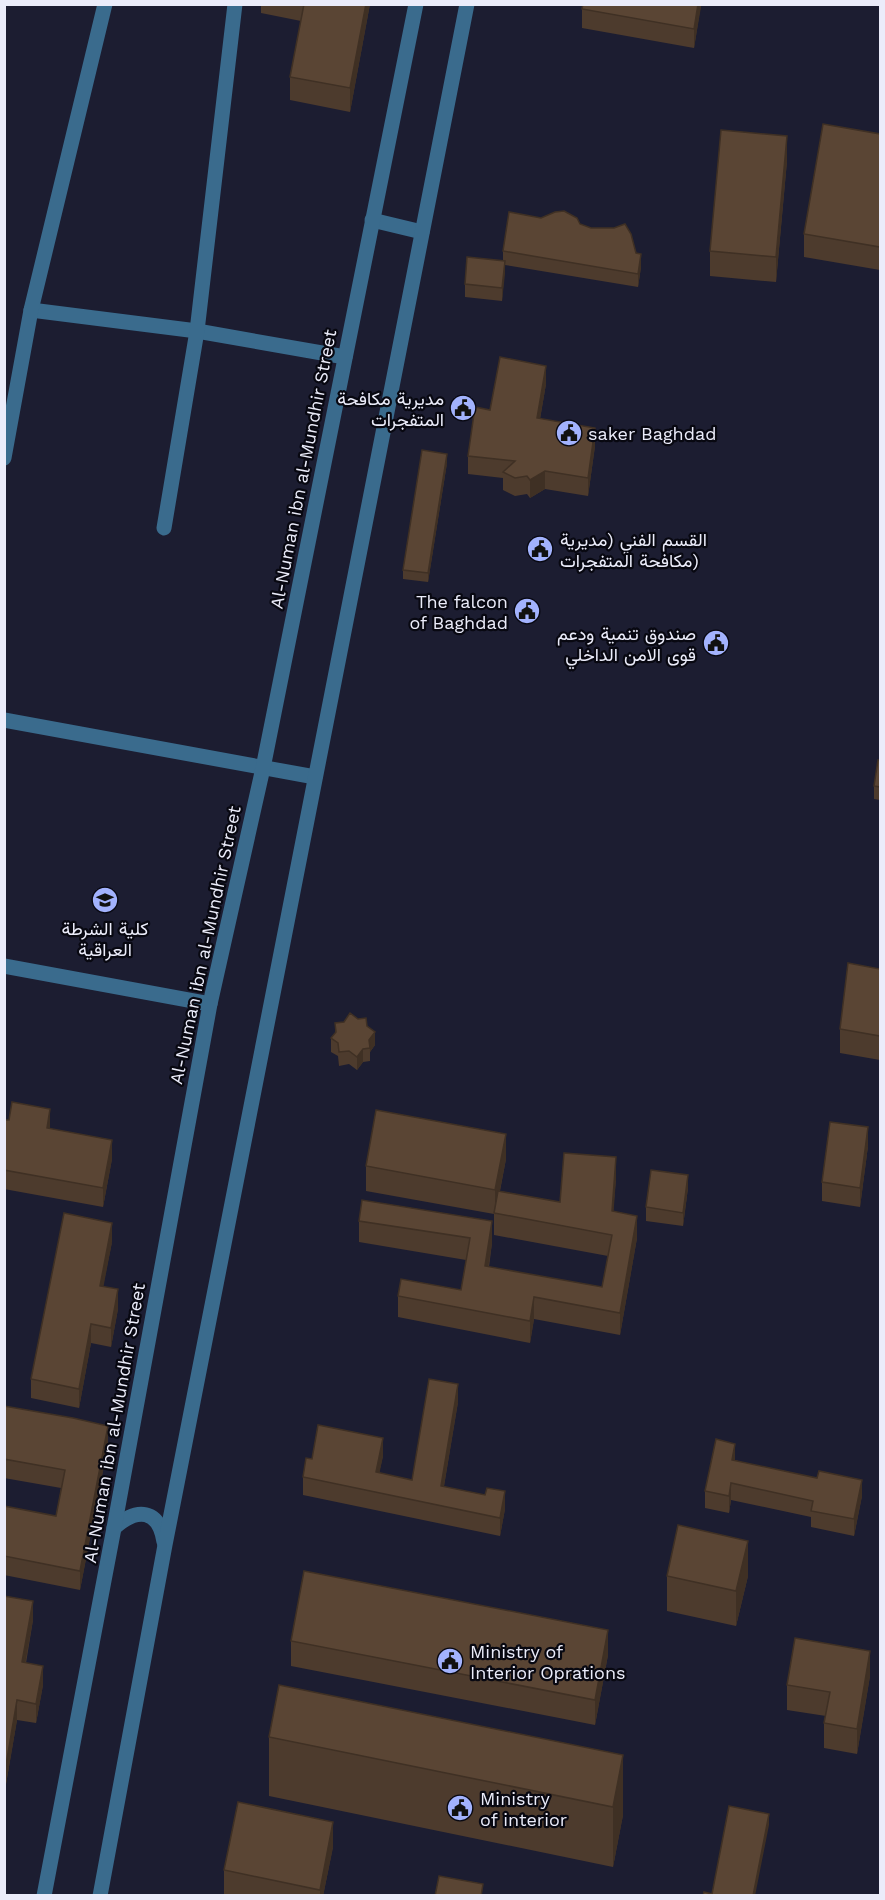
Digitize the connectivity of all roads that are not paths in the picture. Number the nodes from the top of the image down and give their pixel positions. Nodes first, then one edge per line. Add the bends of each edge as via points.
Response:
1 (105, 4) edge
2 (235, 4) edge
3 (416, 4) edge
4 (466, 4) edge
5 (372, 220) junction
6 (422, 232) junction
7 (31, 310) junction
8 (196, 331) junction
9 (345, 357) junction
10 (4, 458) edge
11 (165, 528) dead end
12 (4, 720) edge
13 (262, 768) junction
14 (315, 777) junction
15 (4, 966) edge
16 (210, 1004) junction
17 (114, 1528) junction
18 (165, 1545) junction
19 (44, 1896) edge
20 (100, 1896) edge

1 - 7 street
2 - 8 street
3 - 5 street, Al-Numan ibn al-Mundhir Street
4 - 6 street
5 - 6 street
5 - 9 street, Al-Numan ibn al-Mundhir Street
6 - 14 street
7 - 8 street
7 - 10 street
8 - 9 street
8 - 11 street
9 - 13 street, Al-Numan ibn al-Mundhir Street
12 - 13 street
13 - 14 street
13 - 16 street, Al-Numan ibn al-Mundhir Street
14 - 18 street
15 - 16 street
16 - 17 street, Al-Numan ibn al-Mundhir Street
17 - 18 street via 136,1514 146,1515 161,1526
17 - 19 street, Al-Numan ibn al-Mundhir Street
18 - 20 street

